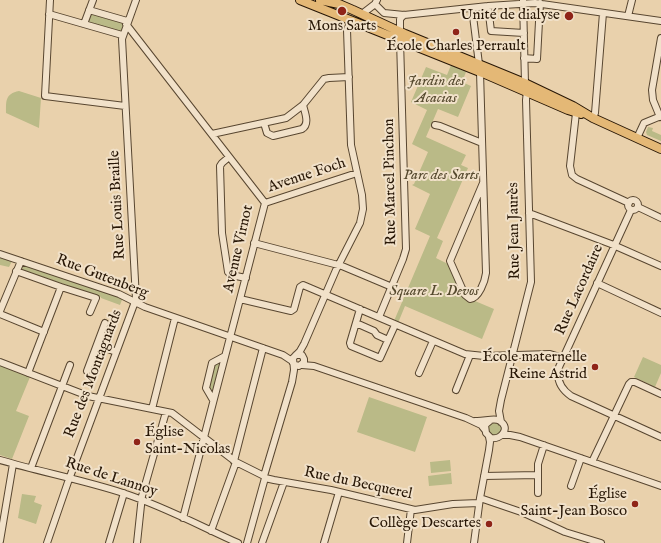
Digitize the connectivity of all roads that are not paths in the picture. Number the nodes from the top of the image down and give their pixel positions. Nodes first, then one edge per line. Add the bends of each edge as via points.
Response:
1 (50, 0) edge
2 (93, 0) edge
3 (136, 0) edge
4 (300, 0) edge
5 (320, 0) edge
6 (632, 0) edge
7 (523, 1) edge
8 (376, 2) edge
9 (540, 3) junction
10 (488, 6) junction
11 (472, 8) junction
12 (89, 10) junction
13 (603, 13) junction
14 (50, 14) junction
15 (362, 14) junction
16 (404, 15) junction
17 (628, 16) junction
18 (351, 21) junction
19 (661, 21) edge
20 (127, 23) junction
21 (84, 24) junction
22 (524, 33) junction
23 (122, 35) junction
24 (400, 36) junction
25 (661, 38) edge
26 (524, 58) junction
27 (480, 68) junction
28 (349, 77) junction
29 (525, 86) junction
30 (303, 105) junction
31 (125, 106) junction
32 (576, 112) junction
33 (660, 116) edge
34 (593, 118) junction
35 (264, 123) junction
36 (435, 125) dead end
37 (212, 134) junction
38 (637, 138) junction
39 (482, 143) junction
40 (661, 149) edge
41 (229, 157) junction
42 (357, 173) junction
43 (483, 183) junction
44 (265, 203) junction
45 (630, 206) junction
46 (472, 209) junction
47 (485, 212) junction
48 (529, 213) junction
49 (661, 218) edge
50 (254, 243) junction
51 (614, 245) junction
52 (0, 254) edge
53 (21, 261) junction
54 (338, 264) junction
55 (661, 266) edge
56 (16, 271) junction
57 (246, 278) junction
58 (597, 283) junction
59 (61, 287) junction
60 (392, 287) junction
61 (325, 294) junction
62 (240, 299) junction
63 (135, 302) junction
64 (360, 309) junction
65 (0, 310) edge
66 (90, 312) dead end
67 (661, 313) edge
68 (379, 317) junction
69 (175, 318) junction
70 (105, 323) dead end
71 (356, 323) junction
72 (395, 324) junction
73 (44, 332) junction
74 (308, 335) junction
75 (230, 336) junction
76 (388, 340) junction
77 (433, 341) junction
78 (97, 345) junction
79 (263, 348) junction
80 (116, 352) junction
81 (470, 355) junction
82 (512, 355) junction
83 (225, 356) junction
84 (563, 358) junction
85 (294, 359) junction
86 (0, 362) edge
87 (303, 362) junction
88 (70, 364) dead end
89 (87, 371) dead end
90 (28, 373) junction
91 (419, 374) dead end
92 (292, 382) junction
93 (62, 386) junction
94 (456, 390) dead end
95 (661, 394) edge
96 (99, 398) junction
97 (213, 400) junction
98 (152, 409) junction
99 (169, 413) junction
100 (614, 416) junction
101 (466, 418) junction
102 (491, 420) junction
103 (503, 424) junction
104 (485, 430) junction
105 (488, 437) junction
106 (499, 437) junction
107 (520, 437) junction
108 (661, 437) edge
109 (204, 438) junction
110 (544, 445) junction
111 (490, 450) junction
112 (581, 458) junction
113 (0, 460) edge
114 (235, 462) junction
115 (592, 462) junction
116 (13, 464) junction
117 (31, 468) junction
118 (538, 475) junction
119 (484, 476) junction
120 (265, 477) junction
121 (69, 478) junction
122 (284, 482) junction
123 (571, 486) dead end
124 (661, 486) edge
125 (339, 492) junction
126 (124, 493) junction
127 (538, 493) dead end
128 (142, 500) junction
129 (479, 501) junction
130 (411, 509) junction
131 (183, 518) junction
132 (211, 531) junction
133 (0, 541) edge
134 (47, 543) edge
135 (108, 543) edge
136 (137, 543) edge
137 (238, 543) edge
138 (247, 543) edge
139 (262, 543) edge
140 (324, 543) edge
141 (407, 543) edge
142 (474, 543) edge
143 (598, 543) edge

1 - 14 street
2 - 12 street
3 - 20 street
4 - 18 main road
5 - 15 main road via 342,5
6 - 17 street
7 - 9 street
7 - 10 street
7 - 22 street, Rue Jean Jaurès
8 - 15 street
8 - 16 street via 384,13
9 - 13 street
9 - 26 street via 537,59
10 - 11 street
10 - 22 street via 491,31
11 - 16 street
11 - 27 street
12 - 20 street
12 - 21 street
13 - 17 street
13 - 34 street
14 - 21 street
14 - 31 street via 45,96
15 - 18 main road
15 - 24 main road
16 - 24 street, Rue Marcel Pinchon via 400,19
17 - 19 street
18 - 24 main road
18 - 28 street via 347,29
20 - 23 street
20 - 37 street, Avenue Virnot
21 - 23 street
22 - 26 street, Rue Jean Jaurès
23 - 31 street, Rue Louis Braille
24 - 27 main road
24 - 60 street, Rue Marcel Pinchon via 406,248
25 - 33 street via 652,90
26 - 29 street, Rue Jean Jaurès
27 - 29 main road
27 - 39 street
28 - 30 street via 324,79
28 - 42 street via 351,145
29 - 32 main road
29 - 34 main road via 571,104
29 - 48 street, Rue Jean Jaurès
30 - 35 street via 286,118
30 - 35 street via 307,123 302,129 273,136 266,133
31 - 63 street, Rue Louis Braille
32 - 34 main road
32 - 45 street via 570,166 572,175
33 - 38 street via 644,123
34 - 38 main road
35 - 37 street
36 - 39 street
37 - 41 street, Avenue Virnot
38 - 40 main road
39 - 43 street
41 - 44 street, Avenue Virnot
41 - 57 street via 220,167 223,239 228,272
42 - 44 street, Avenue Foch
42 - 54 street via 363,199 362,217
43 - 46 street
43 - 47 street
44 - 50 street, Avenue Virnot
45 - 49 street
45 - 51 street, Rue Lacordaire
46 - 47 street
46 - 47 street via 450,261 465,295 473,299 486,276
48 - 51 street
48 - 82 street, Rue Jean Jaurès via 531,285
50 - 54 street
50 - 57 street, Avenue Virnot
51 - 55 street
51 - 58 street, Rue Lacordaire
52 - 53 street, Rue Gutenberg
53 - 56 street
53 - 63 street, Rue Gutenberg via 119,294
54 - 60 street
54 - 61 street
56 - 59 street, Rue Gutenberg
56 - 65 street
57 - 62 street, Avenue Virnot
58 - 67 street
58 - 84 street, Rue Lacordaire
59 - 66 street, Rue Gutenberg via 96,298
59 - 73 street
60 - 68 street, Rue Marcel Pinchon
61 - 62 street via 302,285 291,311
61 - 64 street
61 - 74 street
62 - 75 street, Avenue Virnot
63 - 69 street, Rue Gutenberg
63 - 80 street, Rue des Montagnards
64 - 68 street
64 - 71 street
65 - 73 street
68 - 72 street
69 - 75 street, Rue Gutenberg
69 - 98 street
70 - 78 street
71 - 76 street
71 - 76 street via 351,346 379,358
72 - 76 street
72 - 77 street
73 - 90 street
74 - 85 street
74 - 87 street
75 - 79 street, Rue Gutenberg
75 - 83 street, Avenue Virnot
77 - 81 street
77 - 91 street
78 - 80 street
78 - 89 street
79 - 85 street, Rue Gutenberg
79 - 114 street
80 - 96 street, Rue des Montagnards
81 - 82 street
81 - 94 street
82 - 84 street via 550,354
82 - 103 street, Rue Jean Jaurès via 500,405
83 - 97 street, Avenue Virnot
83 - 97 street via 212,363 206,388
84 - 100 street, Rue Lacordaire via 558,369 559,382 564,390 571,396
85 - 87 street via 297,366
85 - 87 street via 300,354
85 - 92 street
86 - 90 street
87 - 92 street
87 - 101 street
88 - 93 street
90 - 93 street
92 - 120 street
93 - 96 street
93 - 117 street
95 - 100 street via 632,382 628,385
96 - 98 street
96 - 121 street, Rue des Montagnards
97 - 109 street, Avenue Virnot
98 - 99 street
99 - 109 street, Rue du Becquerel
99 - 128 street
100 - 108 street
100 - 115 street
101 - 102 street via 482,422
101 - 104 street via 481,425
102 - 103 street via 496,419
102 - 104 street via 486,424
103 - 106 street via 504,432
103 - 107 street via 510,432
104 - 105 street
105 - 106 street
105 - 111 street
106 - 107 street via 508,434
106 - 111 street via 493,442
107 - 110 street
109 - 114 street, Rue du Becquerel
109 - 131 street, Avenue Virnot
110 - 112 street
110 - 118 street via 538,464
111 - 119 street
112 - 115 street
112 - 123 street
113 - 116 street, Rue de Lannoy
114 - 120 street, Rue du Becquerel
114 - 132 street
115 - 124 street
116 - 117 street, Rue de Lannoy
116 - 133 street
117 - 121 street, Rue de Lannoy
118 - 119 street
118 - 127 street
119 - 129 street
120 - 122 street, Rue du Becquerel
120 - 138 street
121 - 126 street, Rue de Lannoy
121 - 134 street, Rue des Montagnards
122 - 125 street, Rue du Becquerel
122 - 139 street
125 - 130 street, Rue du Becquerel
125 - 140 street
126 - 128 street, Rue de Lannoy
126 - 135 street
128 - 131 street, Rue de Lannoy
128 - 136 street
129 - 130 street, Rue du Becquerel via 420,510
129 - 142 street
129 - 143 street via 524,513 565,532
130 - 141 street
131 - 132 street, Rue de Lannoy
132 - 137 street, Rue de Lannoy

